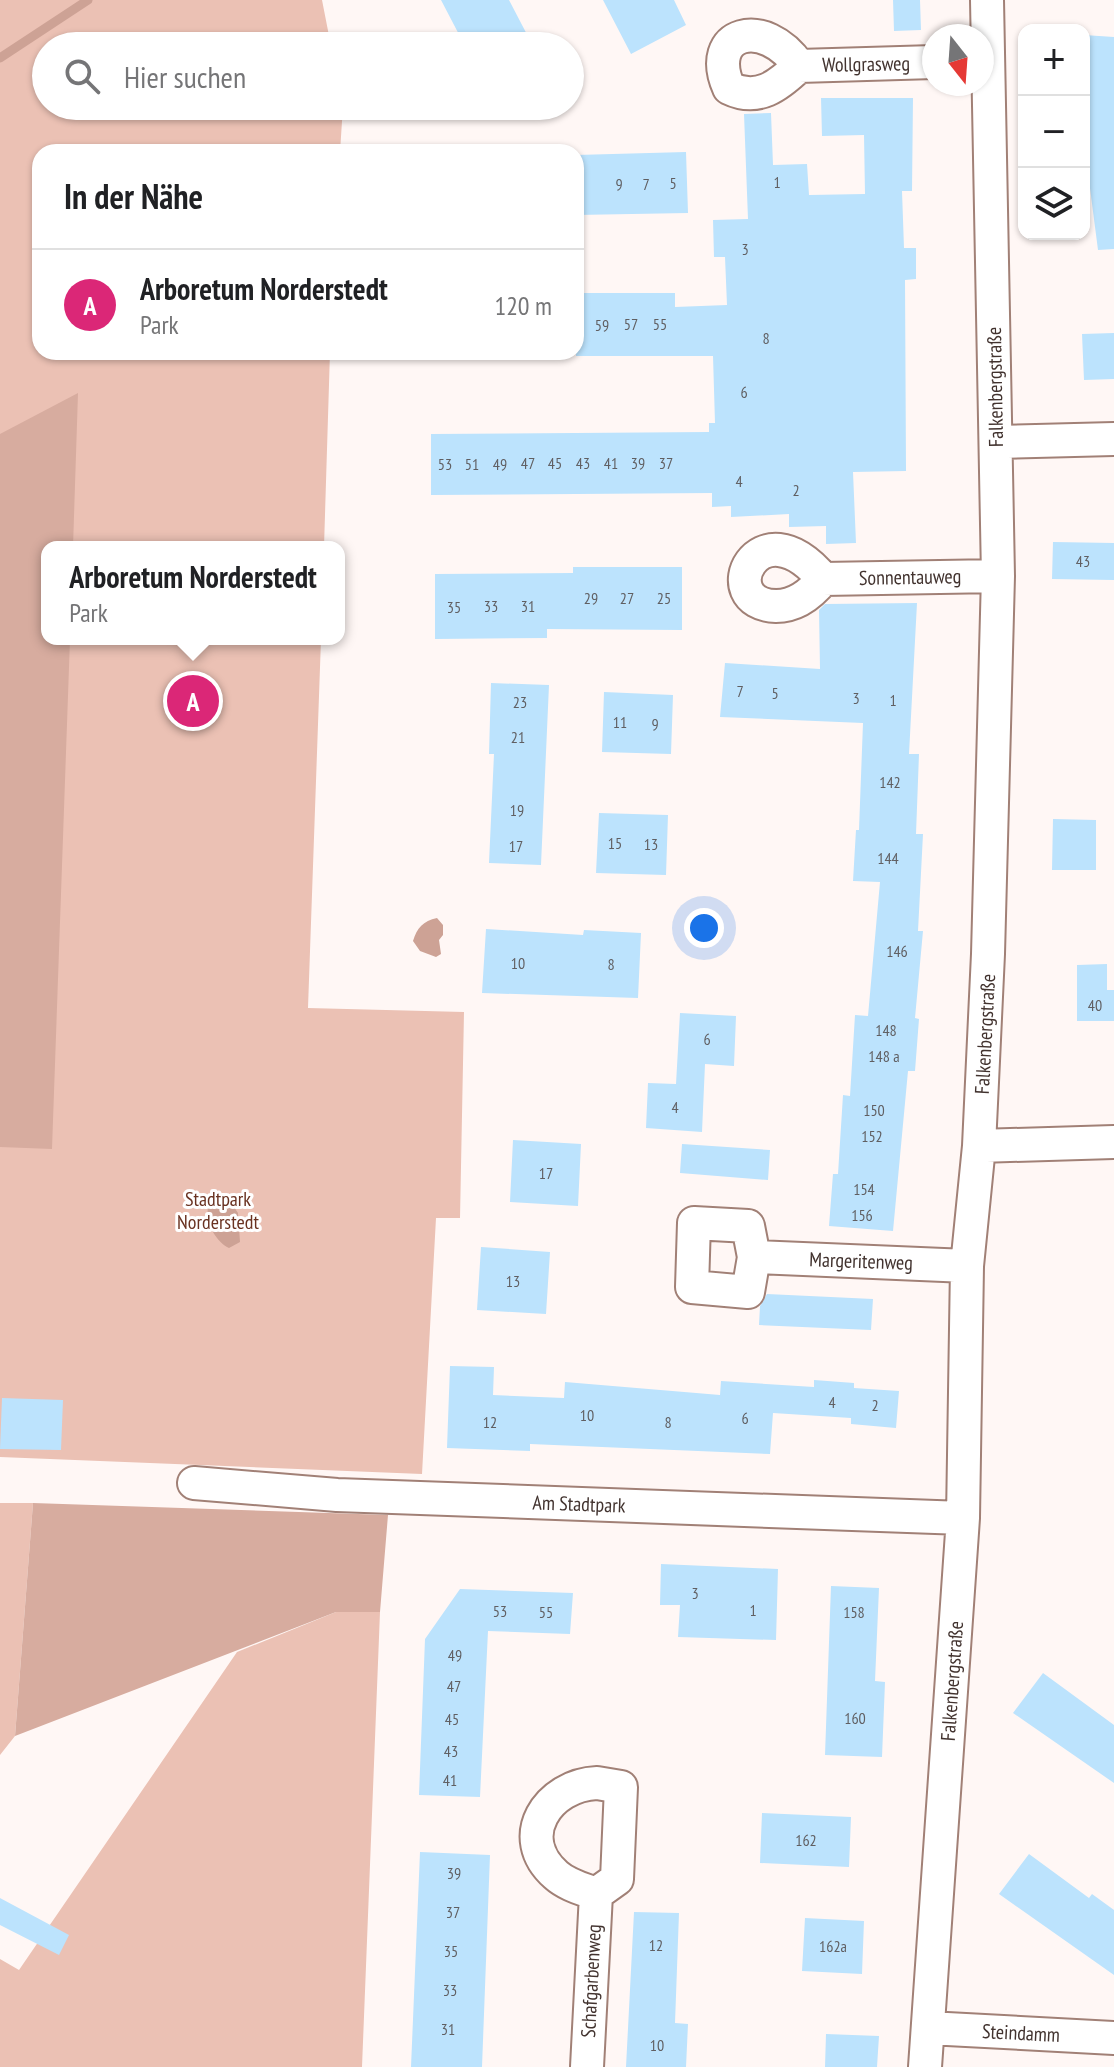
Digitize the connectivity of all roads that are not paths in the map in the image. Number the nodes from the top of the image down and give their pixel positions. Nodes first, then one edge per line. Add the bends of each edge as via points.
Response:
1 (987, 0) edge
2 (986, 24) edge
3 (922, 62) edge
4 (799, 66) dead end
5 (986, 96) edge
6 (1114, 439) edge
7 (996, 442) junction
8 (998, 576) junction
9 (823, 579) dead end
10 (1114, 1142) edge
11 (979, 1146) junction
12 (754, 1257) dead end
13 (967, 1266) junction
14 (194, 1483) dead end
15 (963, 1518) junction
16 (596, 1894) dead end
17 (928, 2028) junction
18 (1114, 2038) edge
19 (587, 2067) edge
20 (925, 2067) edge

1 - 2 street, Falkenbergstraße
3 - 4 street, Wollgrasweg
5 - 7 street, Falkenbergstraße
6 - 7 street
7 - 8 street, Falkenbergstraße
8 - 9 street, Sonnentauweg
8 - 11 street, Falkenbergstraße
10 - 11 street
11 - 13 street, Falkenbergstraße
12 - 13 street, Margeritenweg
13 - 15 street, Falkenbergstraße
14 - 15 street, Am Stadtpark via 337,1495
15 - 17 street, Falkenbergstraße
16 - 19 street, Schafgarbenweg
17 - 18 street, Steindamm
17 - 20 street, Falkenbergstraße

